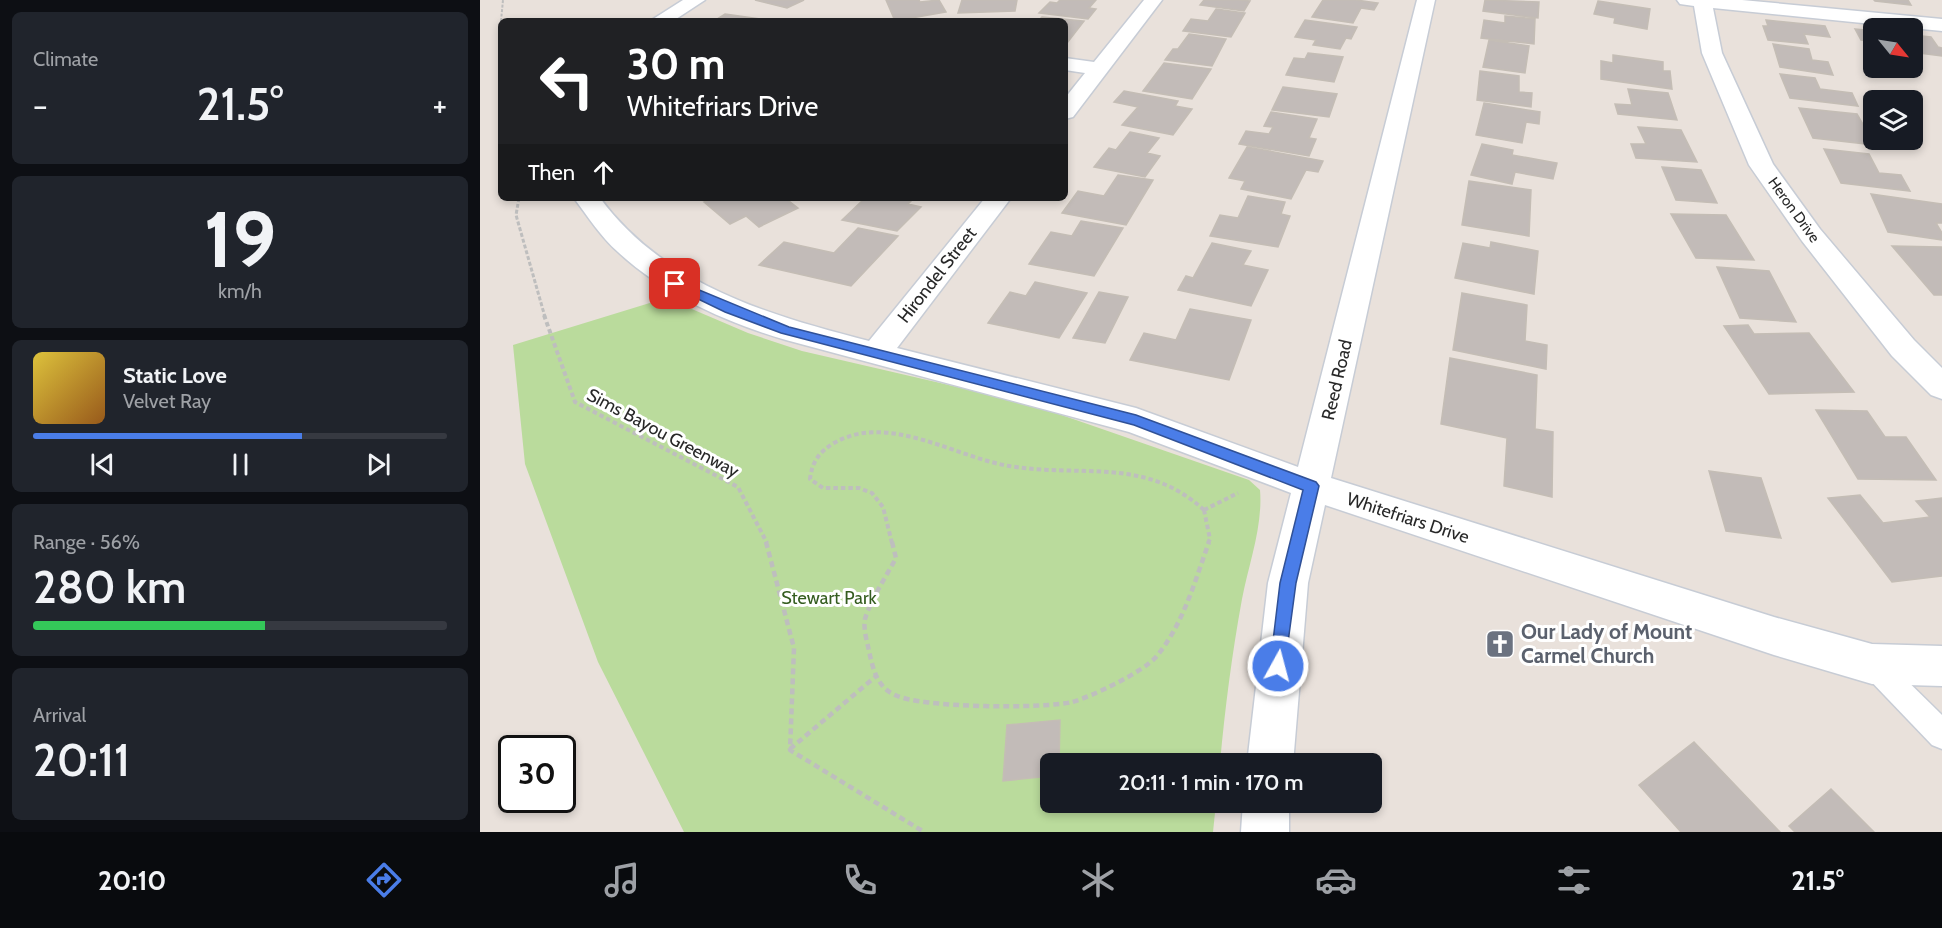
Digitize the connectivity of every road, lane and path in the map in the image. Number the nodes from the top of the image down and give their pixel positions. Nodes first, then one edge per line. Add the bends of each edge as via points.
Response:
1 (502, 0) edge
2 (696, 0) edge
3 (1154, 0) edge
4 (1426, 0) edge
5 (1697, 1) edge
6 (501, 18) edge
7 (665, 18) edge
8 (1942, 26) edge
9 (1068, 64) edge
10 (1099, 69) junction
11 (1068, 108) edge
12 (518, 201) edge
13 (589, 201) edge
14 (996, 201) edge
15 (876, 352) junction
16 (1942, 387) edge
17 (1311, 486) junction
18 (1241, 491) dead end
19 (1204, 510) junction
20 (1872, 664) junction
21 (1942, 666) edge
22 (875, 677) junction
23 (1942, 735) edge
24 (790, 750) junction
25 (1271, 753) edge
26 (1266, 813) edge
27 (924, 832) edge
28 (1265, 832) edge

1 - 6 path
2 - 7 street
3 - 10 street
4 - 17 street, Reed Road
5 - 8 street
5 - 16 street, Heron Drive via 1712,53 1761,165 1903,348
9 - 10 street
10 - 11 street
12 - 24 path, Sims Bayou Greenway via 516,215 540,304 575,402 738,487 765,537 794,648
13 - 15 street, Whitefriars Drive via 627,248 675,284 786,330
14 - 15 street, Hirondel Street
15 - 17 street, Whitefriars Drive via 1136,421
17 - 20 street, Whitefriars Drive
17 - 25 street, Reed Road via 1288,583
18 - 19 path
19 - 22 path via 1210,539 1185,607 1155,658 1134,674 1072,702 1028,705 925,704 894,695
19 - 22 path via 1187,494 1155,479 1007,465 882,433 836,439 820,452 811,466 810,479 823,488 860,488 872,493 884,507 896,558 865,620
20 - 21 street, Whitefriars Drive
20 - 23 lane
22 - 24 path
24 - 27 path
26 - 28 street

